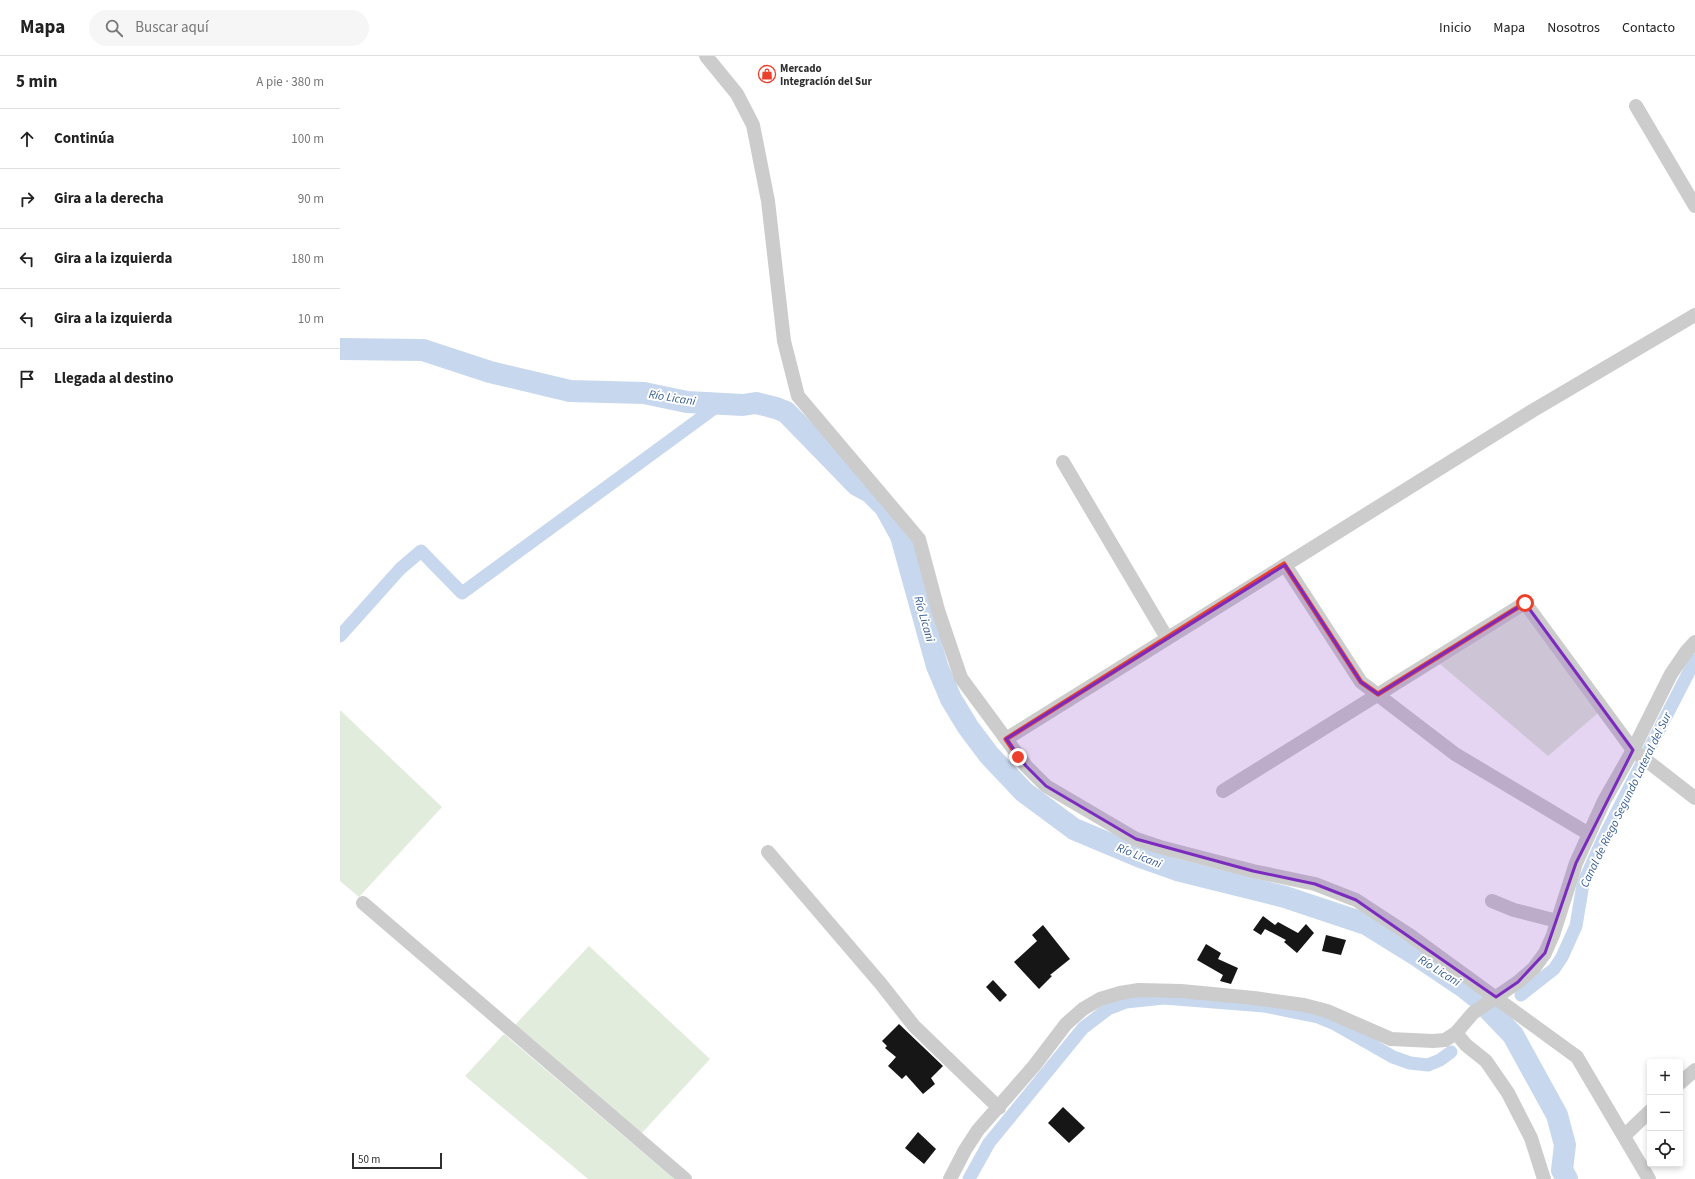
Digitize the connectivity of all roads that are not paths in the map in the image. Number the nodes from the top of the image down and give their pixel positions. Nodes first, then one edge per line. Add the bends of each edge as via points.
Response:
1 (706, 56) edge
2 (1636, 106) dead end
3 (1695, 206) edge
4 (1695, 315) edge
5 (1063, 462) dead end
6 (1284, 564) junction
7 (1167, 638) junction
8 (1695, 642) edge
9 (1378, 694) junction
10 (1006, 739) junction
11 (1633, 750) junction
12 (1223, 791) dead end
13 (1695, 798) edge
14 (1589, 834) junction
15 (768, 852) dead end
16 (1492, 901) dead end
17 (363, 903) dead end
18 (1557, 921) junction
19 (1496, 997) junction
20 (1456, 1033) junction
21 (1695, 1070) edge
22 (1683, 1080) edge
23 (999, 1108) junction
24 (1647, 1114) edge
25 (1624, 1136) junction
26 (685, 1179) edge
27 (950, 1179) edge
28 (1544, 1179) edge
29 (1649, 1179) edge

1 - 10 street via 737,94 753,125 768,201 784,341 798,396 920,539 938,610 961,678
2 - 3 street
4 - 6 street via 1532,411
5 - 7 street
6 - 7 street
6 - 9 street via 1361,682
7 - 10 street
8 - 11 street via 1671,674
9 - 11 street via 1525,603
9 - 12 street
9 - 14 street via 1455,754
10 - 19 street via 1026,766 1046,786 1136,839 1253,871 1314,884 1356,900
11 - 13 street
11 - 14 street via 1604,801
14 - 18 street via 1576,863
15 - 23 street via 914,1026
16 - 18 street via 1514,910
17 - 26 street
18 - 19 street via 1545,952 1534,968
19 - 20 street via 1473,1013
19 - 25 street via 1577,1057
20 - 23 street via 1445,1040 1391,1039 1327,1011 1304,1005 1181,991 1139,990 1120,993 1100,999 1083,1009 1066,1024
20 - 28 street via 1486,1061 1508,1093 1528,1133
21 - 22 street
23 - 27 street via 978,1130
24 - 25 street
25 - 29 street

